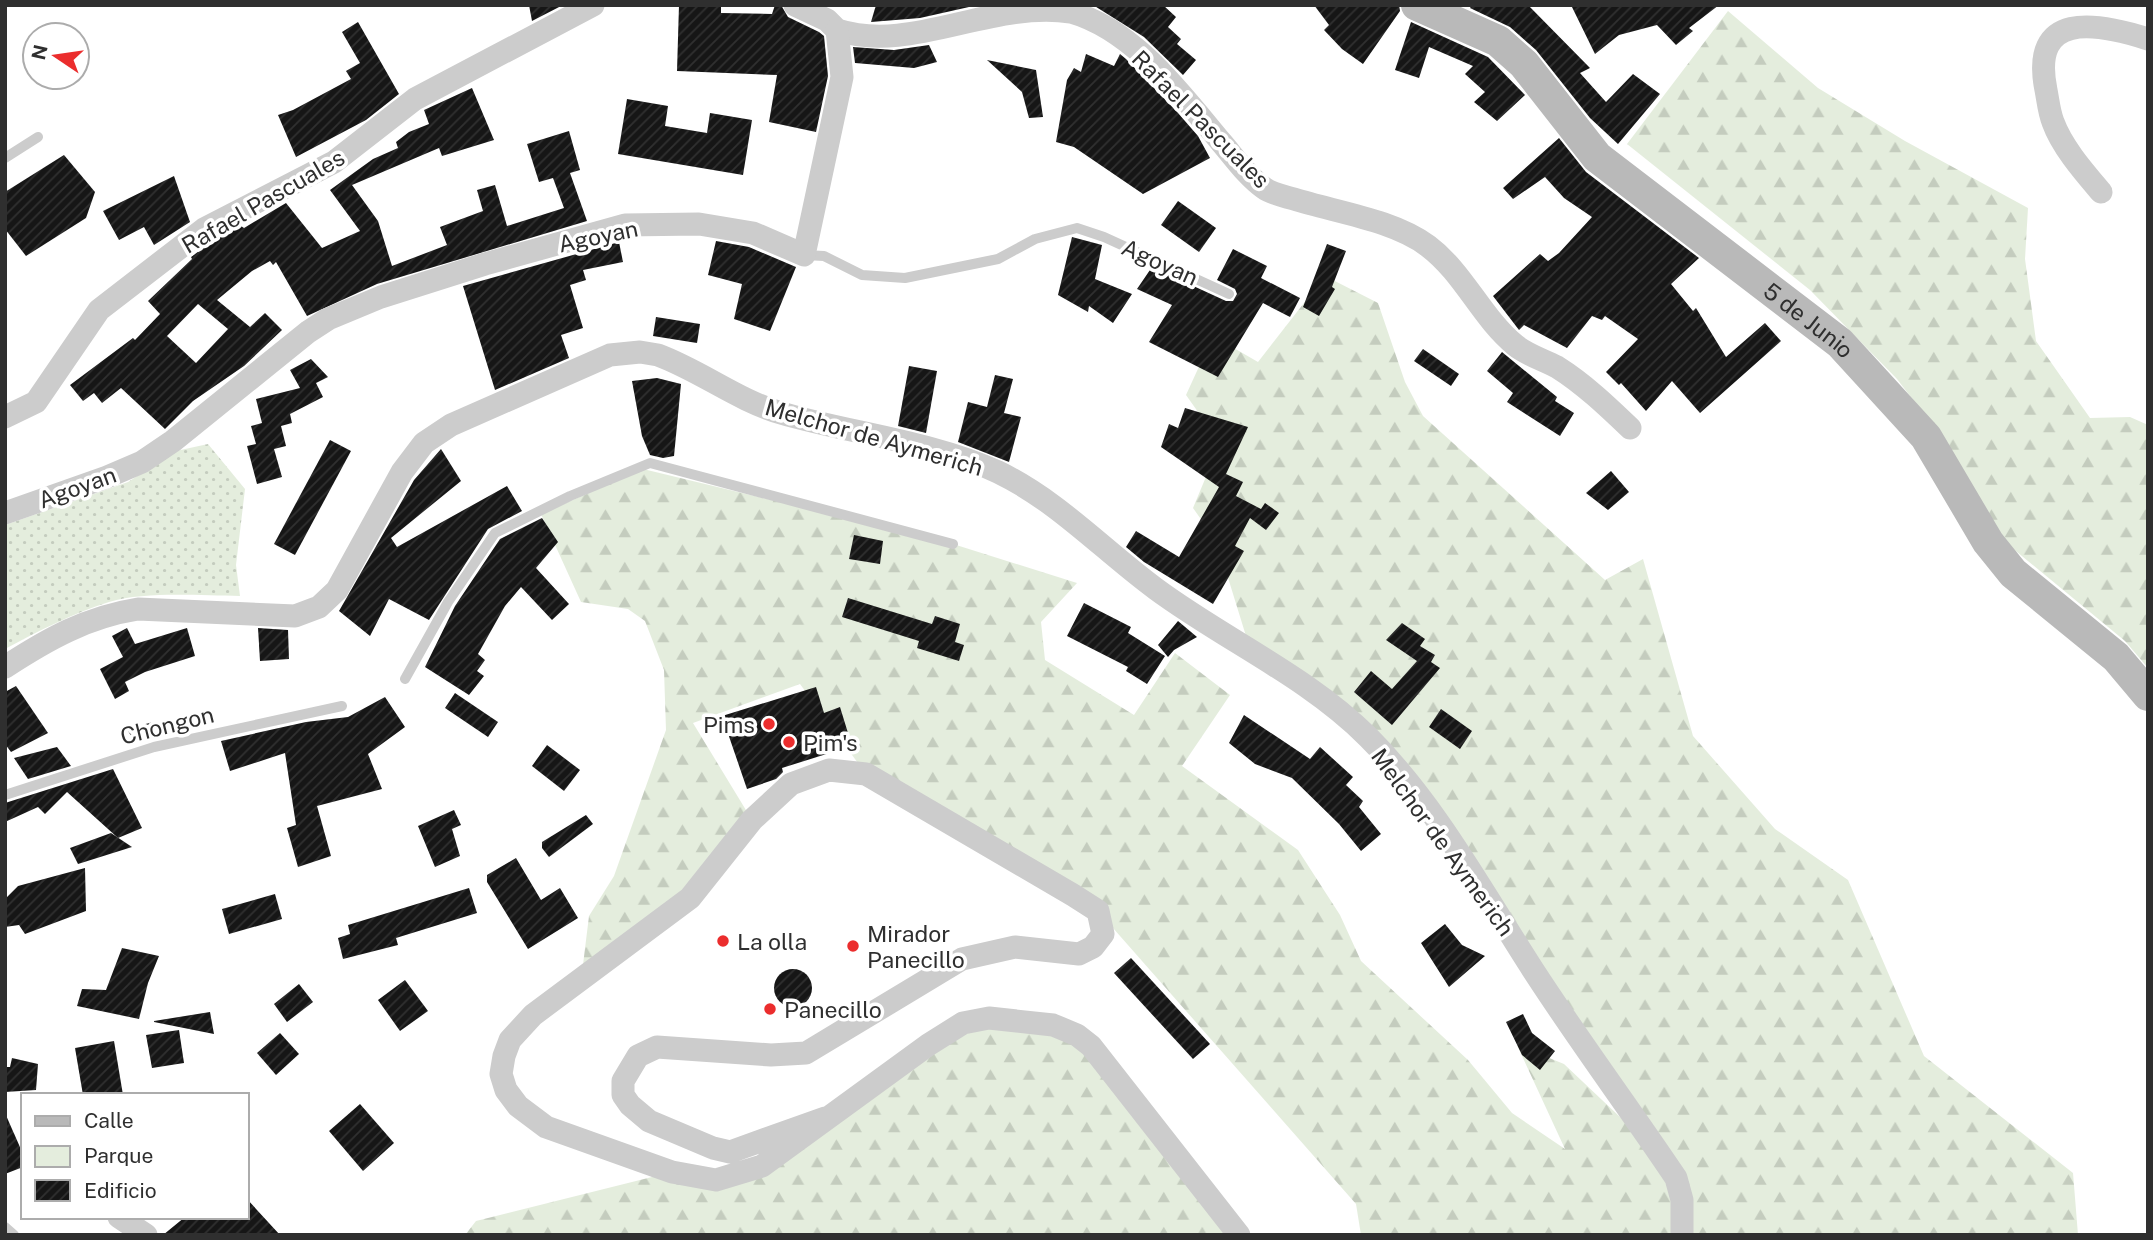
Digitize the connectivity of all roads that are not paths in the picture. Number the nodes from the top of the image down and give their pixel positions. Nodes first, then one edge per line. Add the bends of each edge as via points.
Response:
1 (593, 5) edge
2 (795, 5) edge
3 (1417, 5) edge
4 (837, 30) junction
5 (2148, 39) edge
6 (38, 137) dead end
7 (5, 158) edge
8 (2101, 192) dead end
9 (804, 255) junction
10 (1229, 294) dead end
11 (5, 417) edge
12 (1630, 428) dead end
13 (5, 513) edge
14 (953, 544) dead end
15 (5, 667) edge
16 (405, 680) dead end
17 (2148, 695) edge
18 (342, 706) dead end
19 (5, 795) edge
20 (825, 1118) junction
21 (122, 1219) edge
22 (5, 1227) edge
23 (14, 1235) edge
24 (146, 1235) edge
25 (1239, 1235) edge
26 (1682, 1235) edge

1 - 11 street, Rafael Pascuales via 415,99 334,162 204,229 99,310 36,402
2 - 4 street, Rafael Pascuales via 827,19
3 - 17 street, 5 de Junio via 1499,41 1524,64 1597,156 1840,343 1926,437 1988,541 2013,573 2116,657
4 - 9 street via 842,77
4 - 12 street, Rafael Pascuales via 894,34 1007,7 1031,6 1106,25 1174,86 1265,190 1385,225 1428,245 1517,347 1559,368
5 - 8 street via 2085,26 2061,30 2046,46 2042,69 2053,122
6 - 7 lane
9 - 10 lane, Agoyan via 824,256 862,275 905,278 998,260 1035,239 1077,228
9 - 13 street, Agoyan via 753,233 699,224 625,225 394,293 328,319 308,332 142,462
14 - 16 lane via 650,463 495,533 448,603
15 - 26 street, Melchor de Aymerich via 68,629 115,612 138,608 295,616 319,607 337,590 401,472 424,443 451,425 611,355 658,355 765,408 975,463 1021,484 1153,587 1292,677 1365,734 1395,766 1480,886 1676,1178 1682,1200
18 - 19 lane, Chongon via 154,747
20 - 20 street via 730,1152 649,1121 629,1105 623,1081 638,1056 657,1047 806,1053 962,959 1015,947 1079,954 1093,947 1103,934 1098,911 1073,895 866,774 829,770 791,783 752,820 690,898 533,1015 510,1040 501,1074 518,1106 546,1127 672,1172 716,1180 762,1166
20 - 25 street via 963,1023 989,1018 1053,1025 1091,1046
21 - 24 street
22 - 23 lane

